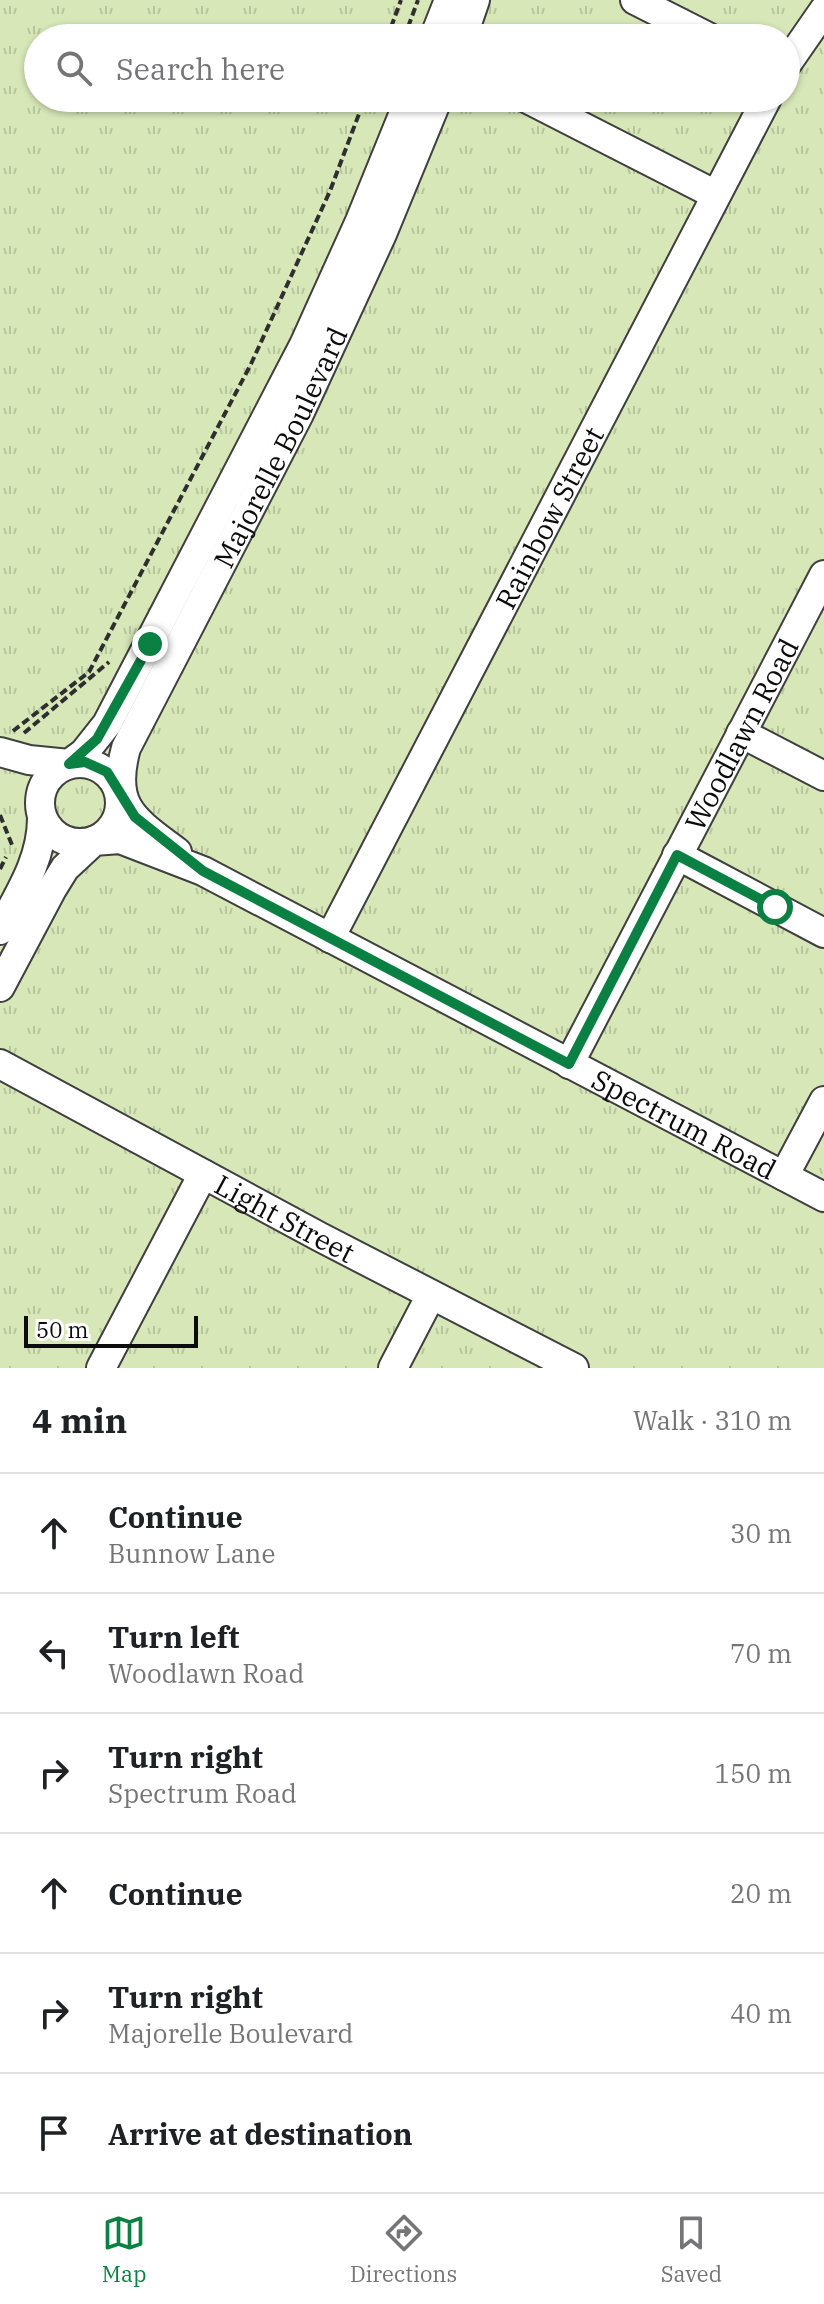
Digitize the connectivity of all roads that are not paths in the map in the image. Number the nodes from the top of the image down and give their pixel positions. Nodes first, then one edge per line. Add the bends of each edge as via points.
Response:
1 (449, 0) edge
2 (475, 0) edge
3 (635, 0) edge
4 (824, 10) edge
5 (440, 24) edge
6 (467, 24) edge
7 (682, 24) edge
8 (800, 45) edge
9 (404, 112) edge
10 (432, 112) edge
11 (553, 112) edge
12 (760, 112) edge
13 (716, 195) junction
14 (824, 575) edge
15 (815, 615) edge
16 (741, 733) junction
17 (3, 756) edge
18 (69, 764) junction
19 (824, 776) edge
20 (119, 792) junction
21 (41, 815) junction
22 (94, 841) junction
23 (677, 855) junction
24 (203, 871) junction
25 (0, 930) edge
26 (824, 933) edge
27 (330, 938) junction
28 (0, 987) edge
29 (0, 1064) edge
30 (569, 1064) junction
31 (824, 1101) edge
32 (203, 1174) junction
33 (784, 1176) junction
34 (824, 1197) edge
35 (431, 1295) junction
36 (101, 1368) edge
37 (393, 1368) edge
38 (574, 1368) edge

1 - 5 street
2 - 6 street
3 - 7 street
4 - 8 street
9 - 18 street, Majorelle Boulevard via 277,399 122,698 97,739
10 - 20 street, Majorelle Boulevard via 299,414 126,748
11 - 13 street
12 - 13 street, Rainbow Street
13 - 27 street, Rainbow Street
14 - 15 street, Woodlawn Road
15 - 16 street, Woodlawn Road
16 - 19 street
16 - 23 street, Woodlawn Road
17 - 18 street
17 - 21 street via 32,793
18 - 20 street via 97,766
18 - 21 street via 42,788
20 - 22 street via 117,819
20 - 24 street, Spectrum Road via 135,817
21 - 22 street via 58,838
21 - 25 street via 37,855
22 - 24 street, Spectrum Road via 120,839
22 - 28 street via 65,868
23 - 26 street
23 - 30 street, Woodlawn Road
24 - 27 street, Spectrum Road
27 - 30 street, Spectrum Road
29 - 32 street, Light Street
30 - 33 street, Spectrum Road
31 - 33 street
32 - 35 street, Light Street
32 - 36 street
33 - 34 street, Spectrum Road
35 - 37 street
35 - 38 street, Light Street

